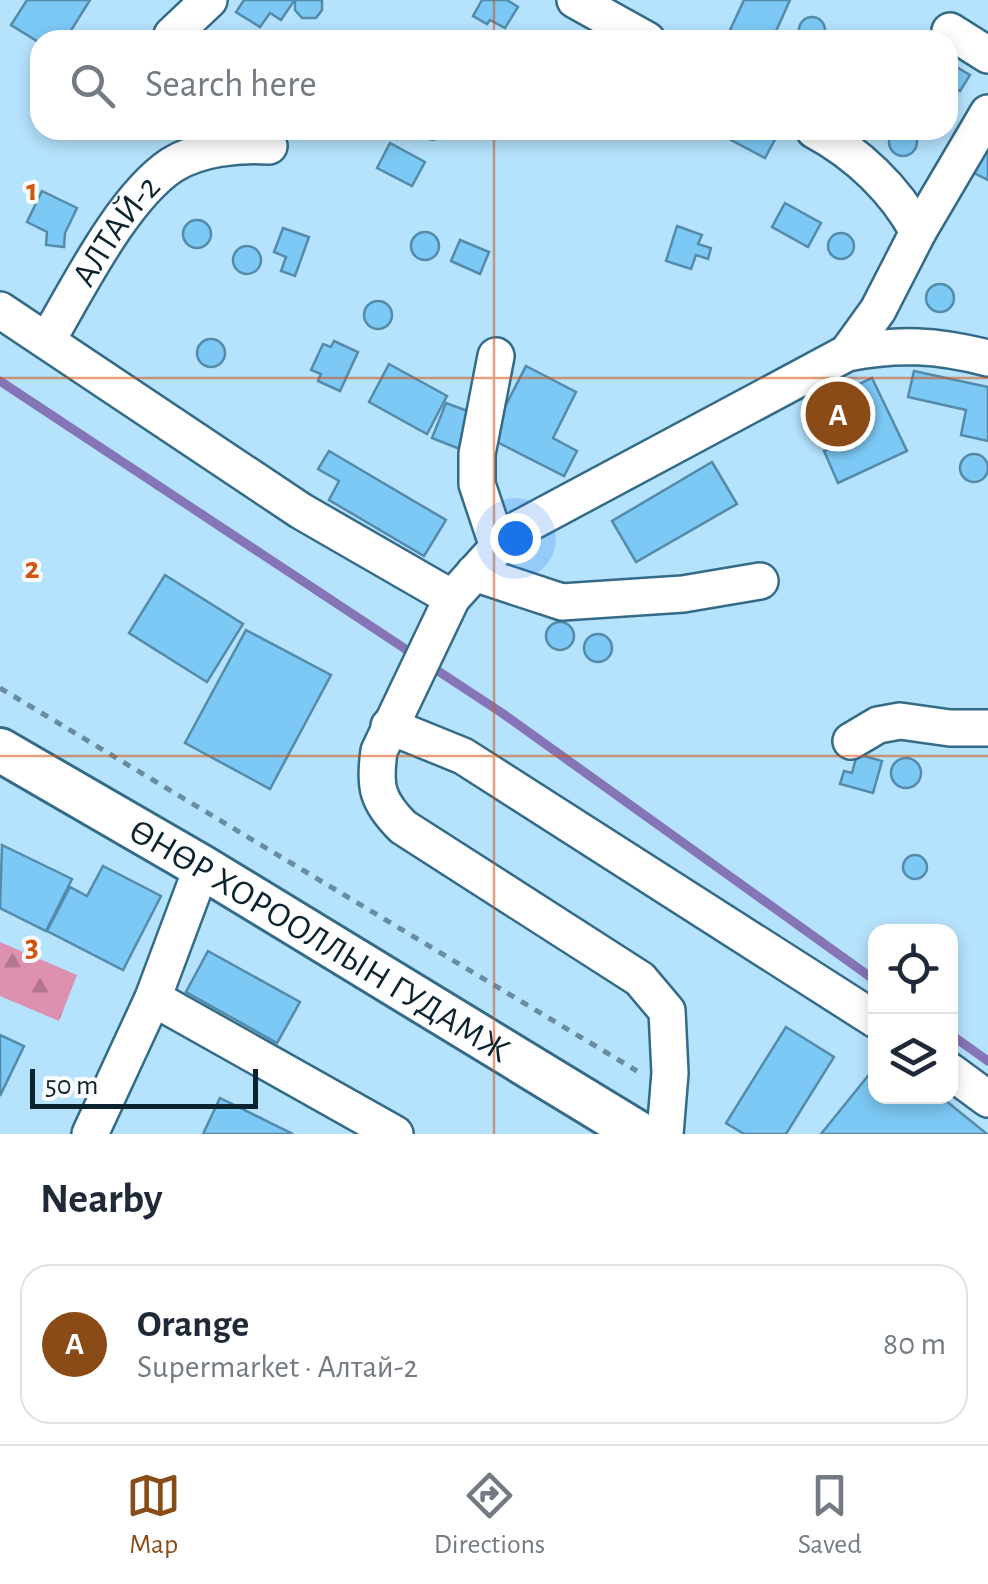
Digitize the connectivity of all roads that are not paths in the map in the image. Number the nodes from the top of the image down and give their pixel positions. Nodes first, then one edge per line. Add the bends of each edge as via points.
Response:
1 (209, 0) edge
2 (575, 0) edge
3 (177, 30) edge
4 (629, 30) edge
5 (958, 36) edge
6 (988, 55) edge
7 (988, 113) edge
8 (833, 140) edge
9 (269, 146) dead end
10 (918, 232) junction
11 (0, 310) edge
12 (48, 341) junction
13 (848, 353) junction
14 (496, 356) dead end
15 (988, 358) edge
16 (498, 547) junction
17 (760, 581) dead end
18 (463, 586) junction
19 (392, 720) junction
20 (988, 728) edge
21 (851, 740) dead end
22 (0, 750) edge
23 (202, 866) junction
24 (153, 998) junction
25 (868, 1015) edge
26 (958, 1077) edge
27 (988, 1099) edge
28 (90, 1134) edge
29 (395, 1134) edge
30 (640, 1134) edge
31 (665, 1134) edge

1 - 3 street
2 - 4 street
5 - 6 street
7 - 10 street
8 - 10 street via 904,204
9 - 12 street, АЛТАЙ-2 via 238,144 174,164 148,185
10 - 13 street
11 - 12 street
12 - 18 street via 301,511
13 - 15 street via 892,344
13 - 16 street via 569,499
14 - 16 street via 476,469
16 - 18 street
17 - 18 street via 562,602
18 - 19 street
19 - 25 street via 464,756
19 - 31 street via 378,761 381,805 404,827 640,979 667,1011
20 - 21 street via 900,720
22 - 23 main road, ӨНӨР ХОРООЛЛЫН ГУДАМЖ
23 - 24 street
23 - 30 main road, ӨНӨР ХОРООЛЛЫН ГУДАМЖ
24 - 28 street
24 - 29 street
26 - 27 street

